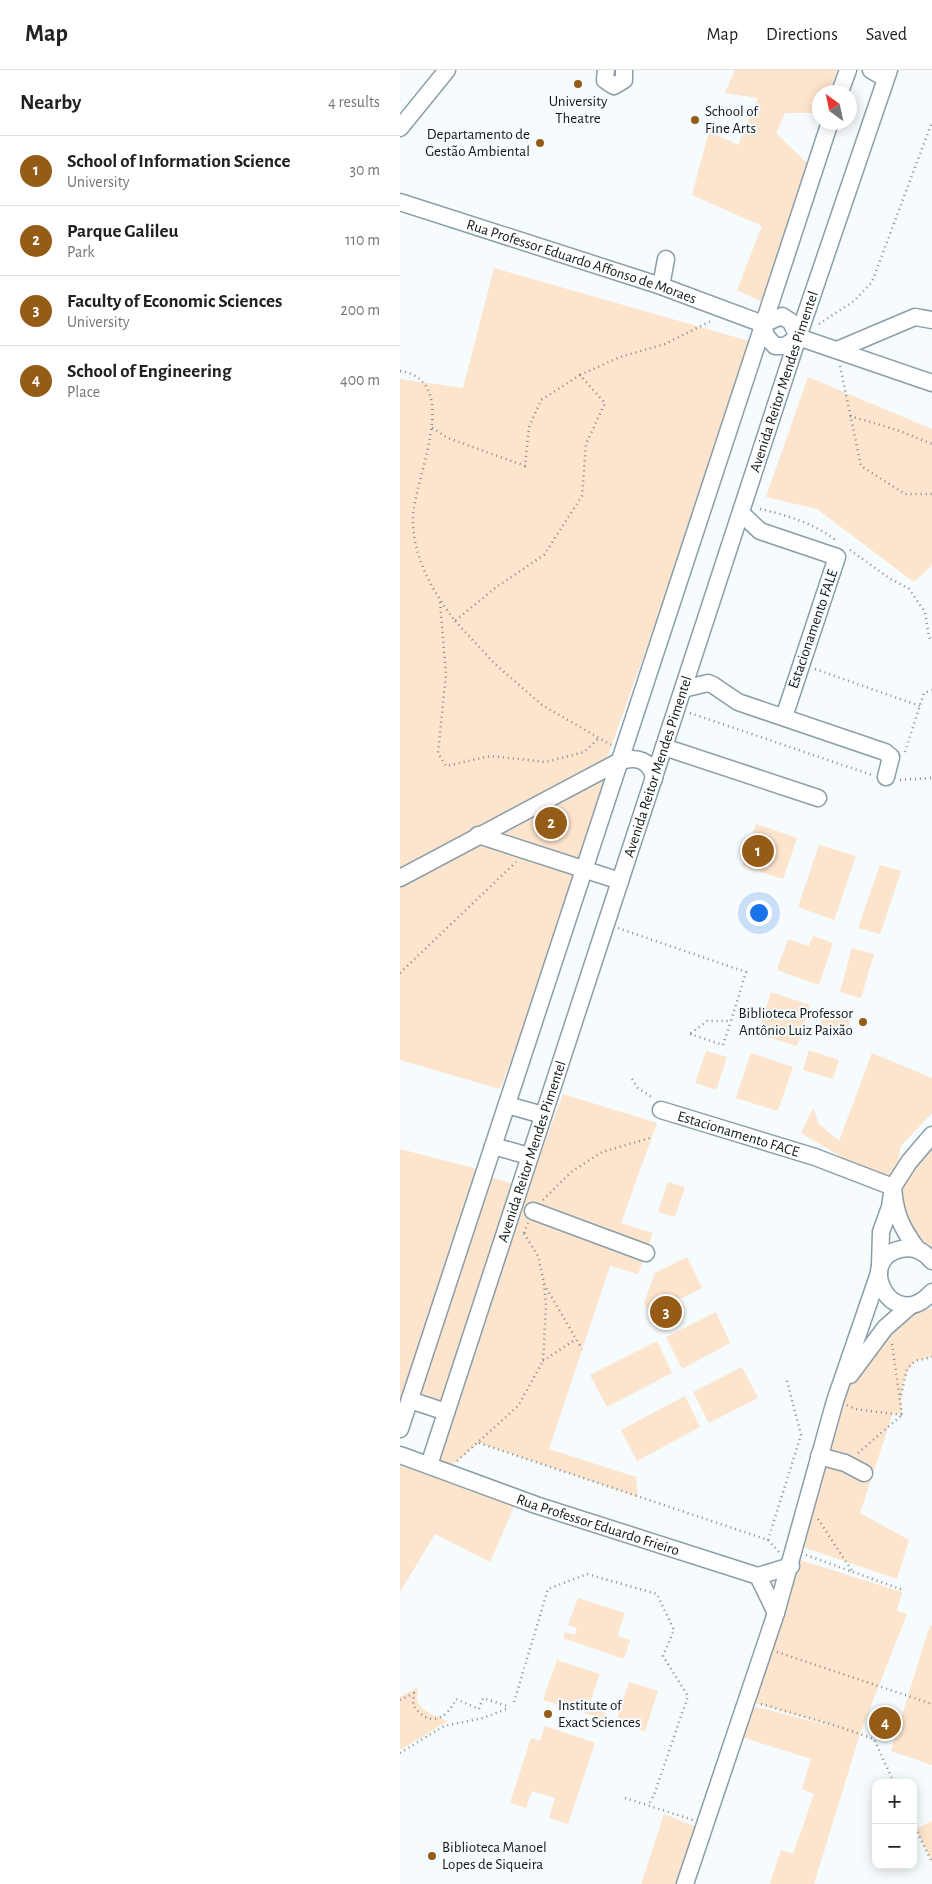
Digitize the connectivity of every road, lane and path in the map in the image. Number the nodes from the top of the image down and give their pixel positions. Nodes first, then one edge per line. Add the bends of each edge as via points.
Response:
1 (447, 70) edge
2 (606, 70) edge
3 (624, 70) edge
4 (848, 70) edge
5 (882, 73) edge
6 (843, 85) edge
7 (932, 122) edge
8 (400, 128) edge
9 (827, 130) edge
10 (400, 202) edge
11 (666, 259) dead end
12 (661, 286) junction
13 (732, 311) junction
14 (932, 320) edge
15 (763, 324) junction
16 (798, 337) junction
17 (837, 350) junction
18 (400, 371) edge
19 (580, 375) junction
20 (932, 383) edge
21 (850, 416) junction
22 (431, 427) junction
23 (932, 444) edge
24 (932, 494) edge
25 (741, 513) junction
26 (440, 601) junction
27 (455, 621) junction
28 (812, 663) dead end
29 (683, 689) junction
30 (932, 690) edge
31 (920, 706) junction
32 (677, 709) junction
33 (784, 717) junction
34 (599, 738) junction
35 (664, 747) junction
36 (906, 749) dead end
37 (621, 756) junction
38 (858, 772) dead end
39 (886, 777) dead end
40 (654, 779) junction
41 (818, 798) dead end
42 (478, 835) junction
43 (528, 851) junction
44 (584, 870) junction
45 (400, 878) edge
46 (620, 881) junction
47 (607, 924) junction
48 (400, 973) edge
49 (731, 1022) junction
50 (632, 1079) dead end
51 (507, 1105) junction
52 (661, 1110) joint
53 (543, 1115) junction
54 (932, 1135) edge
55 (650, 1138) dead end
56 (493, 1146) junction
57 (529, 1156) junction
58 (893, 1187) junction
59 (512, 1210) junction
60 (533, 1211) junction
61 (524, 1233) junction
62 (917, 1249) junction
63 (646, 1253) dead end
64 (932, 1260) edge
65 (879, 1269) junction
66 (544, 1283) junction
67 (930, 1296) edge
68 (910, 1306) junction
69 (576, 1339) junction
70 (892, 1341) dead end
71 (582, 1349) dead end
72 (932, 1358) edge
73 (544, 1361) junction
74 (786, 1377) dead end
75 (837, 1396) junction
76 (900, 1398) junction
77 (410, 1400) junction
78 (446, 1412) junction
79 (902, 1415) junction
80 (400, 1429) edge
81 (479, 1443) junction
82 (400, 1456) edge
83 (818, 1456) junction
84 (845, 1463) junction
85 (429, 1465) junction
86 (444, 1471) junction
87 (864, 1473) dead end
88 (806, 1504) junction
89 (768, 1540) junction
90 (793, 1559) junction
91 (853, 1572) junction
92 (758, 1576) junction
93 (903, 1590) dead end
94 (776, 1613) junction
95 (764, 1647) junction
96 (400, 1700) edge
97 (746, 1700) junction
98 (514, 1702) dead end
99 (932, 1704) edge
100 (400, 1753) edge
101 (892, 1779) edge
102 (625, 1798) dead end
103 (648, 1806) junction
104 (705, 1824) junction
105 (913, 1824) edge
106 (932, 1862) edge
107 (685, 1884) edge

1 - 8 street
2 - 3 street via 605,80 614,86 624,80
4 - 6 street
5 - 16 street, Avenida Reitor Mendes Pimentel
7 - 16 path via 872,282 854,301
9 - 15 street
10 - 12 street, Rua Professor Eduardo Affonso de Moraes
11 - 12 street
12 - 13 street, Rua Professor Eduardo Affonso de Moraes
13 - 15 street, Rua Professor Eduardo Affonso de Moraes
13 - 19 path via 665,344 620,357
14 - 17 street via 915,317
15 - 16 street via 782,316 791,322
15 - 16 street via 766,336 775,346 785,346
15 - 37 street
16 - 17 street
16 - 25 street, Avenida Reitor Mendes Pimentel
17 - 20 street
17 - 21 path
18 - 22 path via 413,373 430,390
19 - 22 path via 541,400 529,427 525,466 448,438
19 - 27 path via 605,403 586,444 582,496 544,554
21 - 23 path
21 - 24 path via 861,466 904,494
22 - 26 path via 413,519 416,552
25 - 29 street, Avenida Reitor Mendes Pimentel
25 - 33 street, Estacionamento FALE via 760,531 837,557
26 - 27 path
26 - 34 path via 446,674 438,753 446,766 490,756 546,762 584,752
27 - 34 path via 495,664 542,705
28 - 31 path via 815,669
29 - 32 street, Avenida Reitor Mendes Pimentel
29 - 33 street via 708,683 738,702
30 - 31 path via 924,693
31 - 36 path
32 - 35 street, Avenida Reitor Mendes Pimentel
32 - 38 path
33 - 39 street via 886,752 891,757
34 - 37 path
35 - 40 street, Avenida Reitor Mendes Pimentel
35 - 41 street
37 - 40 street via 639,758 647,763
37 - 42 street
37 - 44 street
40 - 46 street, Avenida Reitor Mendes Pimentel
42 - 43 street
42 - 45 street
43 - 44 street
43 - 48 path
44 - 46 street
44 - 51 street
46 - 47 street, Avenida Reitor Mendes Pimentel
47 - 49 path via 746,972
47 - 53 street, Avenida Reitor Mendes Pimentel
49 - 49 path via 708,1021 690,1034 723,1045
50 - 52 path
51 - 53 street
51 - 56 street
52 - 58 street, Estacionamento FACE via 815,1157
53 - 57 street, Avenida Reitor Mendes Pimentel
54 - 58 street
55 - 60 path via 602,1152 571,1172
56 - 57 street
56 - 77 street
57 - 59 street, Avenida Reitor Mendes Pimentel
58 - 62 street via 901,1226
58 - 65 street via 881,1232
59 - 61 path
59 - 78 street, Avenida Reitor Mendes Pimentel
60 - 61 path
60 - 63 street
61 - 66 path via 538,1256
62 - 64 street
62 - 65 street via 892,1252
65 - 68 street via 879,1282 888,1297
65 - 75 street
66 - 69 path
66 - 73 path
67 - 68 street
68 - 75 street via 871,1344
69 - 71 path
69 - 73 path
70 - 76 path
72 - 76 path via 914,1361 908,1369
73 - 81 path via 518,1406
74 - 89 path via 801,1435
75 - 79 path via 855,1408
75 - 83 street
76 - 79 path
77 - 78 street
77 - 80 street
78 - 85 street, Avenida Reitor Mendes Pimentel
79 - 84 path
81 - 86 path
81 - 89 path
82 - 85 street, Rua Professor Eduardo Frieiro
83 - 84 street
83 - 88 street
84 - 87 street
85 - 86 street, Rua Professor Eduardo Frieiro
86 - 92 street, Rua Professor Eduardo Frieiro via 536,1505
88 - 90 street
88 - 91 path
89 - 90 path
90 - 91 path
90 - 92 street
90 - 94 street
91 - 93 path
92 - 94 street
94 - 95 street
95 - 97 street
95 - 99 path
96 - 100 path via 414,1693 413,1705 427,1719 446,1714 456,1699 479,1709 483,1698 510,1707 483,1718 444,1726
97 - 101 path via 874,1739
97 - 104 street
98 - 103 path via 548,1589 587,1574 657,1594 674,1630 664,1656 688,1696
102 - 103 path
103 - 104 path
104 - 107 street
105 - 106 path

